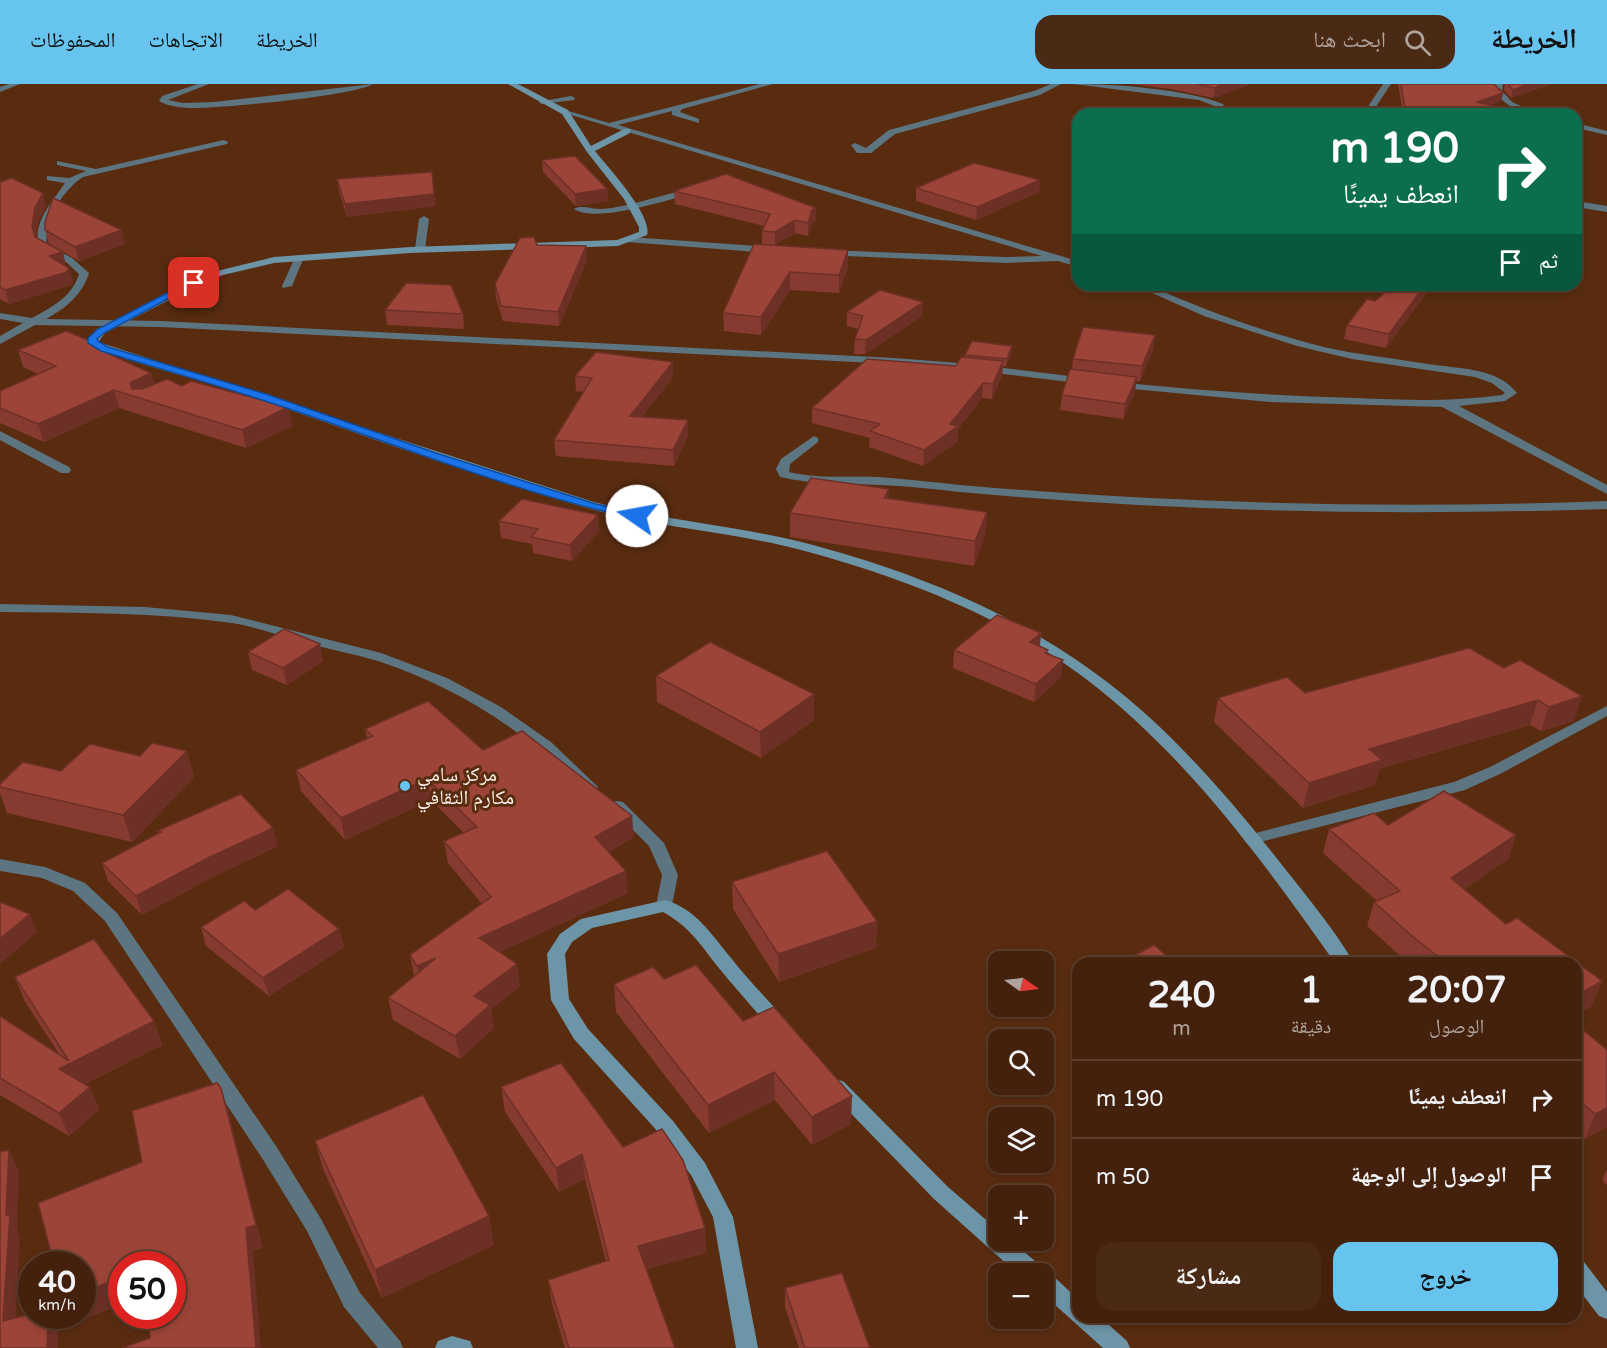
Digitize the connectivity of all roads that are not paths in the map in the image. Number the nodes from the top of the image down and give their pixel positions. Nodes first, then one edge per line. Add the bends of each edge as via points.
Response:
1 (16, 84) edge
2 (206, 84) edge
3 (369, 84) edge
4 (512, 84) edge
5 (769, 84) edge
6 (1058, 84) edge
7 (1078, 84) edge
8 (1387, 84) edge
9 (1499, 84) edge
10 (0, 90) edge
11 (571, 98) dead end
12 (542, 102) junction
13 (679, 107) junction
14 (1221, 108) edge
15 (1371, 108) edge
16 (1519, 108) edge
17 (565, 112) junction
18 (968, 113) junction
19 (985, 120) dead end
20 (696, 121) dead end
21 (609, 125) junction
22 (1582, 127) edge
23 (627, 131) junction
24 (1607, 133) edge
25 (224, 142) dead end
26 (855, 145) dead end
27 (590, 150) junction
28 (60, 163) dead end
29 (93, 170) junction
30 (50, 178) dead end
31 (71, 181) junction
32 (681, 194) edge
33 (1582, 205) edge
34 (631, 206) junction
35 (579, 209) edge
36 (1607, 209) edge
37 (424, 219) dead end
38 (630, 240) junction
39 (420, 249) junction
40 (785, 251) edge
41 (819, 253) edge
42 (299, 257) junction
43 (1066, 259) junction
44 (1072, 262) edge
45 (287, 286) dead end
46 (1154, 291) edge
47 (1, 317) edge
48 (35, 322) junction
49 (117, 323) junction
50 (0, 341) edge
51 (203, 378) junction
52 (186, 384) edge
53 (1446, 404) junction
54 (0, 435) edge
55 (814, 440) dead end
56 (65, 470) dead end
57 (1607, 490) edge
58 (1607, 505) edge
59 (0, 608) edge
60 (1607, 710) edge
61 (1252, 839) junction
62 (0, 865) edge
63 (665, 906) junction
64 (1340, 957) edge
65 (793, 1040) edge
66 (825, 1074) edge
67 (1021, 1263) edge
68 (1582, 1277) edge
69 (1054, 1291) edge
70 (1072, 1307) edge
71 (1607, 1309) edge
72 (1091, 1323) edge
73 (392, 1348) edge
74 (446, 1348) edge
75 (462, 1348) edge
76 (747, 1348) edge
77 (1119, 1348) edge

1 - 10 street
2 - 3 street via 163,101 219,105 298,97
4 - 12 main road
5 - 13 street
6 - 18 street
7 - 14 street via 1201,98
8 - 15 street
9 - 16 street via 1498,91 1509,104
11 - 12 street
12 - 17 main road
13 - 20 street via 675,112
13 - 21 street
17 - 21 street
17 - 27 main road
18 - 19 street
18 - 26 street via 892,132 868,151 860,151
21 - 23 street
22 - 24 street
23 - 27 main road
23 - 43 street
25 - 29 street
27 - 34 main road
28 - 29 street
29 - 31 street
30 - 31 street
31 - 48 street via 47,216 41,236 43,246 84,273 83,282 52,312
32 - 34 street
33 - 36 street
34 - 35 street via 600,212
34 - 38 main road via 644,233
37 - 39 street
38 - 39 main road via 611,244
38 - 40 street
39 - 42 main road
41 - 43 street
42 - 45 street
42 - 49 main road via 220,273
43 - 44 street
46 - 53 street via 1300,344 1356,357 1465,373 1499,382 1511,393 1505,398
47 - 48 street
48 - 49 street
48 - 50 street
49 - 51 main road via 93,338 93,343
49 - 53 street via 894,361 1192,394
51 - 52 street
51 - 61 main road via 593,506 804,546 962,601 1048,647 1116,697 1170,747
53 - 57 street
54 - 56 street
55 - 58 street via 785,462 784,474 805,479 1215,506 1463,510
59 - 63 street via 231,619 382,658 443,681 498,710 564,758 591,789 618,807 656,843 670,875
60 - 61 street via 1459,786
61 - 64 main road
62 - 73 street via 45,873 79,887 111,917 269,1152 314,1225 352,1300
63 - 65 main road via 686,917 707,938
63 - 76 main road via 587,923 566,938 556,954 560,1000 581,1034 666,1127 698,1169 723,1217
66 - 67 main road via 941,1193
68 - 71 main road
69 - 70 main road
72 - 77 main road
74 - 75 main road

